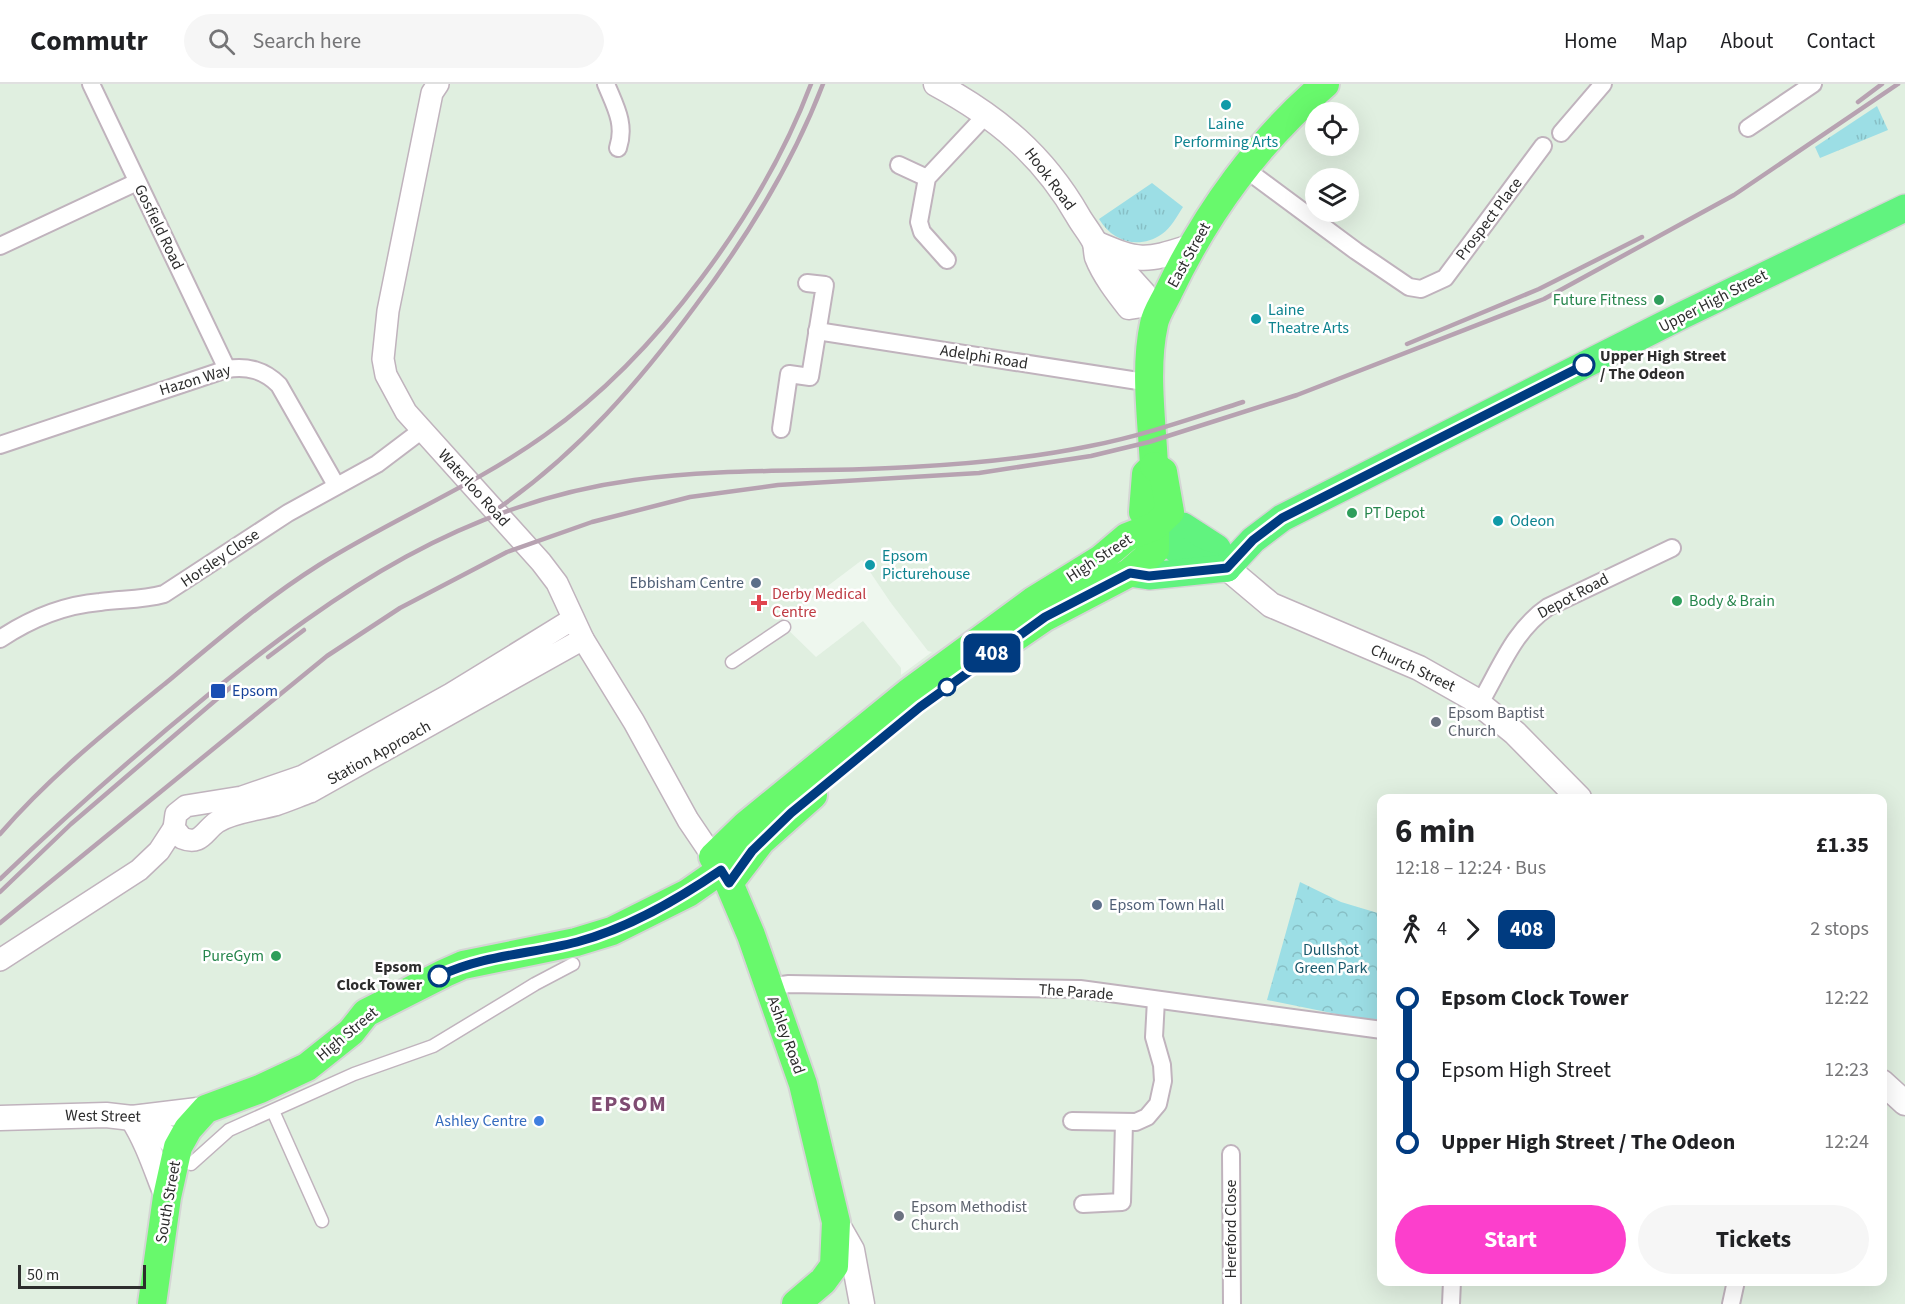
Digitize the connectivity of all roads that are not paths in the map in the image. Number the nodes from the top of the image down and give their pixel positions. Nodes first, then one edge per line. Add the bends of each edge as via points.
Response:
1 (91, 84) edge
2 (438, 84) edge
3 (606, 84) edge
4 (936, 84) edge
5 (1325, 84) edge
6 (1603, 84) edge
7 (1813, 84) edge
8 (986, 115) junction
9 (1748, 128) dead end
10 (1562, 133) dead end
11 (1543, 146) dead end
12 (618, 148) dead end
13 (899, 165) dead end
14 (1244, 168) junction
15 (927, 178) junction
16 (137, 182) junction
17 (1905, 208) edge
18 (1095, 243) junction
19 (0, 246) edge
20 (1190, 247) junction
21 (947, 260) dead end
22 (807, 283) dead end
23 (1148, 314) junction
24 (817, 331) junction
25 (227, 369) junction
26 (1151, 382) junction
27 (782, 429) dead end
28 (422, 430) junction
29 (0, 445) edge
30 (336, 485) junction
31 (1155, 526) junction
32 (1672, 548) dead end
33 (1227, 568) junction
34 (1130, 573) junction
35 (573, 619) junction
36 (784, 627) dead end
37 (0, 639) edge
38 (583, 639) junction
39 (732, 662) dead end
40 (1480, 703) junction
41 (1575, 794) edge
42 (174, 828) junction
43 (721, 870) junction
44 (0, 960) edge
45 (573, 964) dead end
46 (768, 987) junction
47 (1156, 1000) junction
48 (1377, 1029) edge
49 (1887, 1087) edge
50 (1905, 1103) edge
51 (206, 1109) junction
52 (273, 1111) junction
53 (0, 1118) edge
54 (138, 1118) junction
55 (1072, 1121) dead end
56 (1124, 1122) junction
57 (1231, 1154) dead end
58 (184, 1156) junction
59 (167, 1197) junction
60 (1083, 1204) dead end
61 (322, 1221) dead end
62 (836, 1222) junction
63 (1452, 1286) edge
64 (1735, 1286) edge
65 (807, 1303) edge
66 (152, 1304) edge
67 (862, 1304) edge
68 (1232, 1304) edge
69 (1451, 1304) edge
70 (1731, 1304) edge

1 - 16 street, Gosfield Road
2 - 28 street, Waterloo Road via 432,93 388,311 383,359 393,390
3 - 12 street via 620,117
4 - 8 main road, Hook Road
5 - 14 highway, East Street via 1294,111
6 - 10 street
7 - 9 street
8 - 15 street
8 - 18 main road, Hook Road via 1016,136 1042,162
11 - 14 street, Prospect Place via 1445,278 1421,289 1409,287 1356,251
13 - 15 street
14 - 20 highway, East Street
15 - 21 street via 919,222 922,232
16 - 19 street
16 - 25 street, Gosfield Road
17 - 33 main road, Upper High Street via 1691,311 1282,518 1253,540
18 - 20 main road via 1130,258 1144,259
18 - 23 main road, Hook Road via 1097,257 1123,300 1129,307
20 - 23 highway, East Street
22 - 24 street via 825,285
23 - 26 highway, East Street
24 - 26 street, Adelphi Road
24 - 27 street via 810,377 789,374
25 - 29 street, Hazon Way
25 - 30 street, Hazon Way via 256,370 279,385
26 - 31 highway, East Street via 1154,466 1163,472 1170,512
28 - 30 street, Horsley Close via 376,464
28 - 35 street, Waterloo Road via 541,561
30 - 37 street, Horsley Close via 253,534 164,594 62,609
31 - 33 main road via 1179,553 1201,565
31 - 34 highway, High Street via 1155,550
31 - 43 highway, High Street via 1127,537 918,686 746,825
32 - 40 street, Depot Road via 1532,617
33 - 34 main road via 1149,576
33 - 40 main road, Church Street via 1270,605 1419,668
34 - 43 highway, High Street via 1045,617 920,707 791,813 749,854
35 - 38 street, Waterloo Road
35 - 42 street, Station Approach via 451,694 303,776 242,797 186,806 176,814
36 - 39 street
38 - 42 street, Station Approach via 310,792 232,816 196,840 182,838
38 - 43 street, Waterloo Road
40 - 41 main road, Church Street
42 - 44 street, Station Approach via 159,851 139,870
43 - 46 highway, Ashley Road via 751,935
43 - 51 highway, High Street via 688,893 612,931 463,965 435,977 366,1013 351,1032 307,1067
45 - 52 street via 433,1046 354,1074
46 - 47 street, The Parade via 789,984 1080,989
46 - 62 highway, Ashley Road via 803,1084
47 - 48 street, The Parade
47 - 56 street via 1154,1037 1163,1081 1158,1104 1148,1118
49 - 50 main road
51 - 54 main road, West Street
51 - 58 highway, South Street via 188,1129
52 - 58 street
52 - 61 street
53 - 54 main road, West Street
54 - 58 main road
54 - 59 main road
55 - 56 street
56 - 60 street via 1122,1202
57 - 68 street, Hereford Close
58 - 59 highway, South Street
59 - 66 highway, South Street
62 - 65 highway, Ashley Road via 834,1266
62 - 67 main road, Ashley Road via 852,1250
63 - 69 street
64 - 70 street

